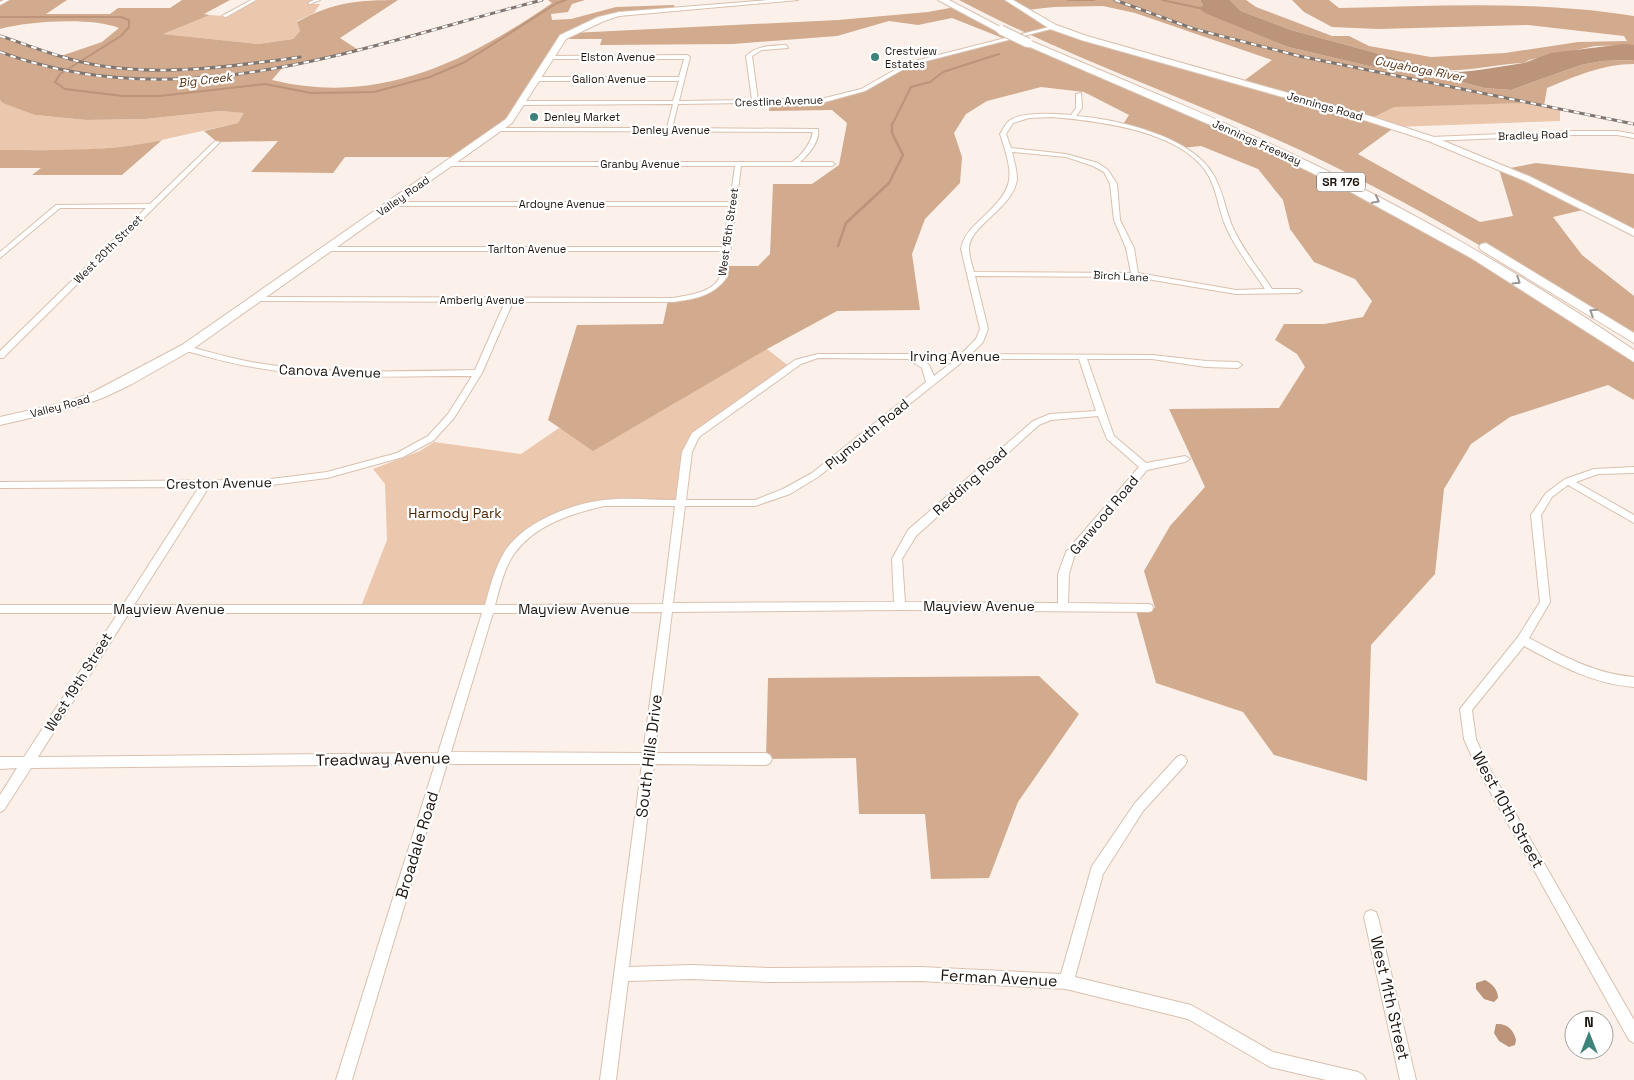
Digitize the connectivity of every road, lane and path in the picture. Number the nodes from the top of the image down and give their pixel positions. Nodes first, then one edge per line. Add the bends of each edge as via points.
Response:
1 (7, 0) edge
2 (254, 0) edge
3 (318, 0) edge
4 (795, 0) edge
5 (942, 0) edge
6 (959, 0) edge
7 (1008, 0) edge
8 (310, 3) dead end
9 (0, 4) edge
10 (224, 16) dead end
11 (1053, 27) junction
12 (786, 47) dead end
13 (550, 57) junction
14 (537, 79) junction
15 (682, 79) junction
16 (1079, 94) dead end
17 (755, 102) junction
18 (522, 103) junction
19 (676, 103) junction
20 (1073, 116) junction
21 (496, 130) junction
22 (669, 130) junction
23 (1634, 136) edge
24 (1432, 139) junction
25 (217, 142) dead end
26 (1009, 150) junction
27 (447, 164) junction
28 (738, 164) junction
29 (793, 164) junction
30 (832, 164) dead end
31 (392, 204) junction
32 (732, 204) junction
33 (150, 206) junction
34 (1634, 233) edge
35 (726, 248) junction
36 (329, 249) junction
37 (0, 256) edge
38 (972, 274) junction
39 (1135, 275) junction
40 (1270, 290) junction
41 (1298, 291) dead end
42 (707, 293) joint
43 (256, 299) junction
44 (510, 300) junction
45 (1634, 339) edge
46 (186, 348) junction
47 (0, 356) edge
48 (907, 356) junction
49 (963, 356) junction
50 (1082, 356) junction
51 (1634, 357) edge
52 (1238, 365) dead end
53 (478, 373) junction
54 (930, 383) junction
55 (1101, 413) junction
56 (0, 421) edge
57 (695, 434) joint
58 (1184, 459) dead end
59 (1144, 467) junction
60 (1634, 470) edge
61 (1568, 481) junction
62 (206, 484) junction
63 (0, 485) edge
64 (680, 504) junction
65 (1634, 519) edge
66 (900, 606) junction
67 (1064, 606) junction
68 (667, 608) junction
69 (1148, 608) dead end
70 (0, 609) edge
71 (125, 609) junction
72 (490, 609) junction
73 (1522, 640) junction
74 (1634, 682) edge
75 (444, 758) junction
76 (649, 759) junction
77 (766, 759) dead end
78 (1181, 761) dead end
79 (0, 763) edge
80 (28, 763) junction
81 (0, 806) edge
82 (1371, 917) dead end
83 (622, 974) junction
84 (1066, 982) junction
85 (1634, 1035) edge
86 (344, 1080) edge
87 (608, 1080) edge
88 (1358, 1080) edge
89 (1408, 1080) edge

1 - 9 street
2 - 10 street
3 - 8 street
4 - 13 street, Valley Road via 609,16 563,37
5 -> 51 highway, Jennings Freeway / SR 176, bridge via 1028,43 1238,133 1342,182 1497,268
45 -> 6 highway, Jennings Freeway / SR 176 via 1502,256 1375,187 1249,128 1041,40
7 - 11 street, Jennings Road
11 - 17 street, Crestline Avenue via 909,64 852,94 825,100
11 - 24 street, Jennings Road via 1370,118
12 - 17 street via 752,51 749,56
13 - 14 street, Valley Road
13 - 15 street, Elston Avenue via 687,57
14 - 15 street, Galion Avenue
14 - 18 street, Valley Road
15 - 19 street
16 - 20 street via 1079,108
17 - 19 street, Crestline Avenue
18 - 19 street, Crestline Avenue
18 - 21 street, Valley Road via 515,115
19 - 22 street
20 - 26 street, Plymouth Road via 1038,114 1016,120 1004,129
20 - 40 street via 1131,128 1170,141 1205,166 1230,229
21 - 22 street, Denley Avenue
21 - 27 street, Valley Road
22 - 29 street, Denley Avenue via 816,130 814,139
23 - 24 street, Bradley Road via 1574,133
24 - 34 street, Jennings Road via 1528,179
25 - 33 street, West 20th Street
26 - 38 street, Plymouth Road via 1015,172 1014,186 1008,198 968,237 966,248
26 - 39 street via 1041,151 1086,161 1107,171 1112,178 1117,220 1130,250
27 - 28 street, Granby Avenue
27 - 31 street, Valley Road
28 - 29 street, Granby Avenue
28 - 32 street, West 15th Street
29 - 30 street, Granby Avenue
31 - 32 street, Ardoyne Avenue
31 - 36 street, Valley Road
32 - 35 street, West 15th Street
33 - 37 street via 58,206
33 - 47 street, West 20th Street
35 - 36 street, Tarlton Avenue
35 - 42 street, West 15th Street via 723,277
36 - 43 street, Valley Road
38 - 39 street, Birch Lane
38 - 49 street, Plymouth Road via 984,329 980,340
39 - 40 street, Birch Lane via 1236,292
40 - 41 street, Birch Lane
42 - 44 street, Amberly Avenue via 674,300
43 - 44 street, Amberly Avenue
43 - 46 street, Valley Road
44 - 53 street, Creston Avenue
46 - 53 street, Canova Avenue via 246,366 308,373
46 - 56 street, Valley Road via 100,394
48 - 49 street, Irving Avenue
48 - 54 street via 924,365 930,375
48 - 57 street, Irving Avenue via 806,358
49 - 50 street, Irving Avenue
49 - 54 street, Plymouth Road
50 - 52 street, Irving Avenue via 1152,357
50 - 55 street
53 - 62 street, Creston Avenue via 451,416 431,438 400,455 327,475 263,483
54 - 64 street, Plymouth Road via 793,490 755,503
55 - 59 street via 1110,437
55 - 66 street, Redding Road via 1050,417 1036,423 912,533 897,559
57 - 64 street, South Hills Drive via 687,452
58 - 59 street, Garwood Road
59 - 67 street, Garwood Road via 1070,555 1064,566
60 - 61 street, West 10th Street via 1597,471
61 - 65 street
61 - 73 street, West 10th Street via 1549,495 1536,515 1545,602
62 - 63 street, Creston Avenue
62 - 71 street, West 19th Street
64 - 68 street, South Hills Drive
64 - 72 street, Plymouth Road via 604,503 576,509 544,523 528,532 509,553
66 - 67 street, Mayview Avenue
66 - 68 street, Mayview Avenue
67 - 69 street, Mayview Avenue
68 - 72 street, Mayview Avenue
68 - 76 street, South Hills Drive
70 - 71 street, Mayview Avenue
71 - 72 street, Mayview Avenue
71 - 80 street, West 19th Street
72 - 75 street, Broadale Road
73 - 74 street via 1581,671
73 - 85 street, West 10th Street via 1466,709 1470,738 1482,766
75 - 76 street, Treadway Avenue
75 - 80 street, Treadway Avenue
75 - 86 street, Broadale Road
76 - 77 street, Treadway Avenue
76 - 83 street, South Hills Drive
78 - 84 street via 1138,807 1098,871
79 - 80 street, Treadway Avenue
80 - 81 street, West 19th Street
82 - 89 street, West 11th Street
83 - 84 street, Ferman Avenue via 921,974
83 - 87 street, South Hills Drive
84 - 88 street, Ferman Avenue via 1191,1012 1270,1059

